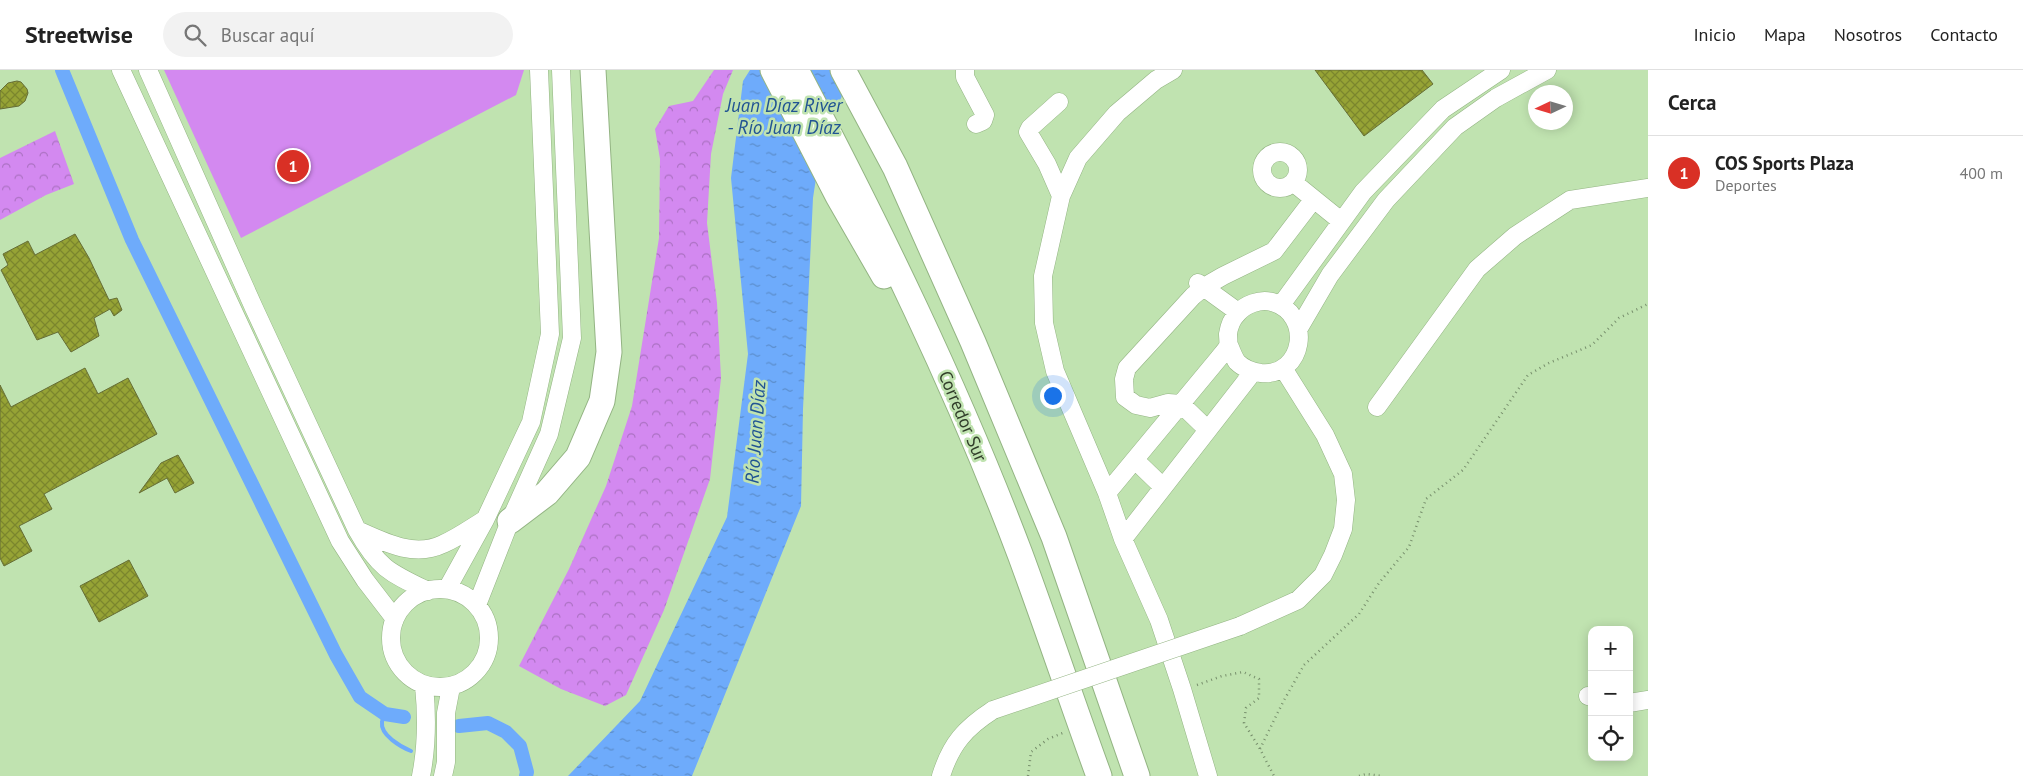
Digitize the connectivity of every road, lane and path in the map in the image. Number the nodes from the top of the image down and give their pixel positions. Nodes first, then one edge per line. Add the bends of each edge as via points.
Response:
1 (120, 70) edge
2 (148, 70) edge
3 (539, 70) edge
4 (561, 70) edge
5 (594, 70) edge
6 (772, 70) edge
7 (796, 70) edge
8 (843, 70) edge
9 (965, 70) edge
10 (1173, 70) edge
11 (1501, 70) edge
12 (1547, 70) edge
13 (1059, 102) dead end
14 (976, 124) dead end
15 (1078, 158) junction
16 (164, 164) junction
17 (1047, 164) junction
18 (1294, 183) dead end
19 (1648, 188) edge
20 (848, 191) junction
21 (1061, 196) junction
22 (1313, 200) junction
23 (213, 217) junction
24 (1341, 221) junction
25 (219, 283) junction
26 (1201, 285) junction
27 (1648, 304) edge
28 (1281, 305) junction
29 (1238, 312) junction
30 (1298, 328) junction
31 (1229, 345) junction
32 (1283, 368) junction
33 (1253, 372) junction
34 (1181, 404) junction
35 (1377, 407) dead end
36 (1208, 430) junction
37 (1134, 460) junction
38 (1163, 487) junction
39 (1107, 494) junction
40 (484, 520) junction
41 (510, 521) junction
42 (358, 530) junction
43 (1123, 539) junction
44 (447, 589) junction
45 (428, 590) junction
46 (477, 605) junction
47 (395, 619) junction
48 (424, 685) junction
49 (1197, 685) dead end
50 (450, 687) junction
51 (1648, 700) edge
52 (1633, 702) edge
53 (1065, 732) dead end
54 (1260, 749) junction
55 (421, 776) edge
56 (443, 776) edge
57 (941, 776) edge
58 (1028, 776) edge
59 (1099, 776) edge
60 (1137, 776) edge
61 (1208, 776) edge
62 (1274, 776) edge
63 (1359, 776) edge
64 (1382, 776) edge

1 - 16 street
2 - 23 street
3 - 40 street via 550,334 531,422
4 - 41 street via 572,338 550,434
5 - 41 highway via 609,352 602,401 578,457 547,493
6 - 20 highway
7 - 20 highway, Corredor Sur
8 - 60 highway via 895,167 974,342 1054,537
9 - 14 street via 965,77 985,115 983,121
10 - 15 street via 1117,112
11 - 24 street via 1443,109 1363,192
12 - 30 street via 1496,98 1455,127 1386,200 1330,275
13 - 17 street via 1028,132
15 - 17 street
15 - 21 street
16 - 23 street via 185,194
16 - 25 street
17 - 21 street
18 - 22 street
19 - 35 street via 1570,200 1515,236 1477,269
20 - 59 highway, Corredor Sur via 902,279 963,415 1019,553
21 - 39 street via 1042,276 1044,323 1055,371
22 - 24 street
22 - 26 street via 1274,251
23 - 25 street via 211,248
23 - 42 street
24 - 28 street
25 - 47 street via 340,541
26 - 29 street
26 - 34 street via 1134,359 1124,379 1126,397 1136,405 1150,408 1168,403
27 - 54 path via 1619,318 1592,345 1528,375 1463,470 1426,499 1410,547 1379,583 1359,614 1304,665
28 - 29 street via 1258,302
28 - 30 street via 1292,315
29 - 31 street via 1231,322
30 - 32 street via 1300,343 1294,358
31 - 33 street via 1237,362
31 - 34 street
32 - 33 street via 1268,374
32 - 57 street, bridge via 1325,435 1343,474 1346,500 1343,529 1322,575 1298,600 1240,626 993,710 964,732 948,755
33 - 36 street
34 - 36 street
34 - 37 street
36 - 38 street
37 - 38 street
37 - 39 street
38 - 43 street
39 - 43 street
40 - 42 street via 442,545 418,550 390,545
40 - 44 street
41 - 46 street
42 - 45 street via 376,559 388,571
43 - 61 street via 1159,620
44 - 45 street
44 - 46 street via 463,594
45 - 47 street via 403,606
46 - 50 street via 487,623 489,644 483,663 469,678
47 - 48 street via 392,643 399,665
48 - 50 street
48 - 55 street via 427,712
49 - 54 path via 1243,672 1259,679 1259,698 1246,708 1244,723
50 - 56 street
51 - 52 street
53 - 58 path via 1048,739 1031,752
54 - 62 path
63 - 64 path

